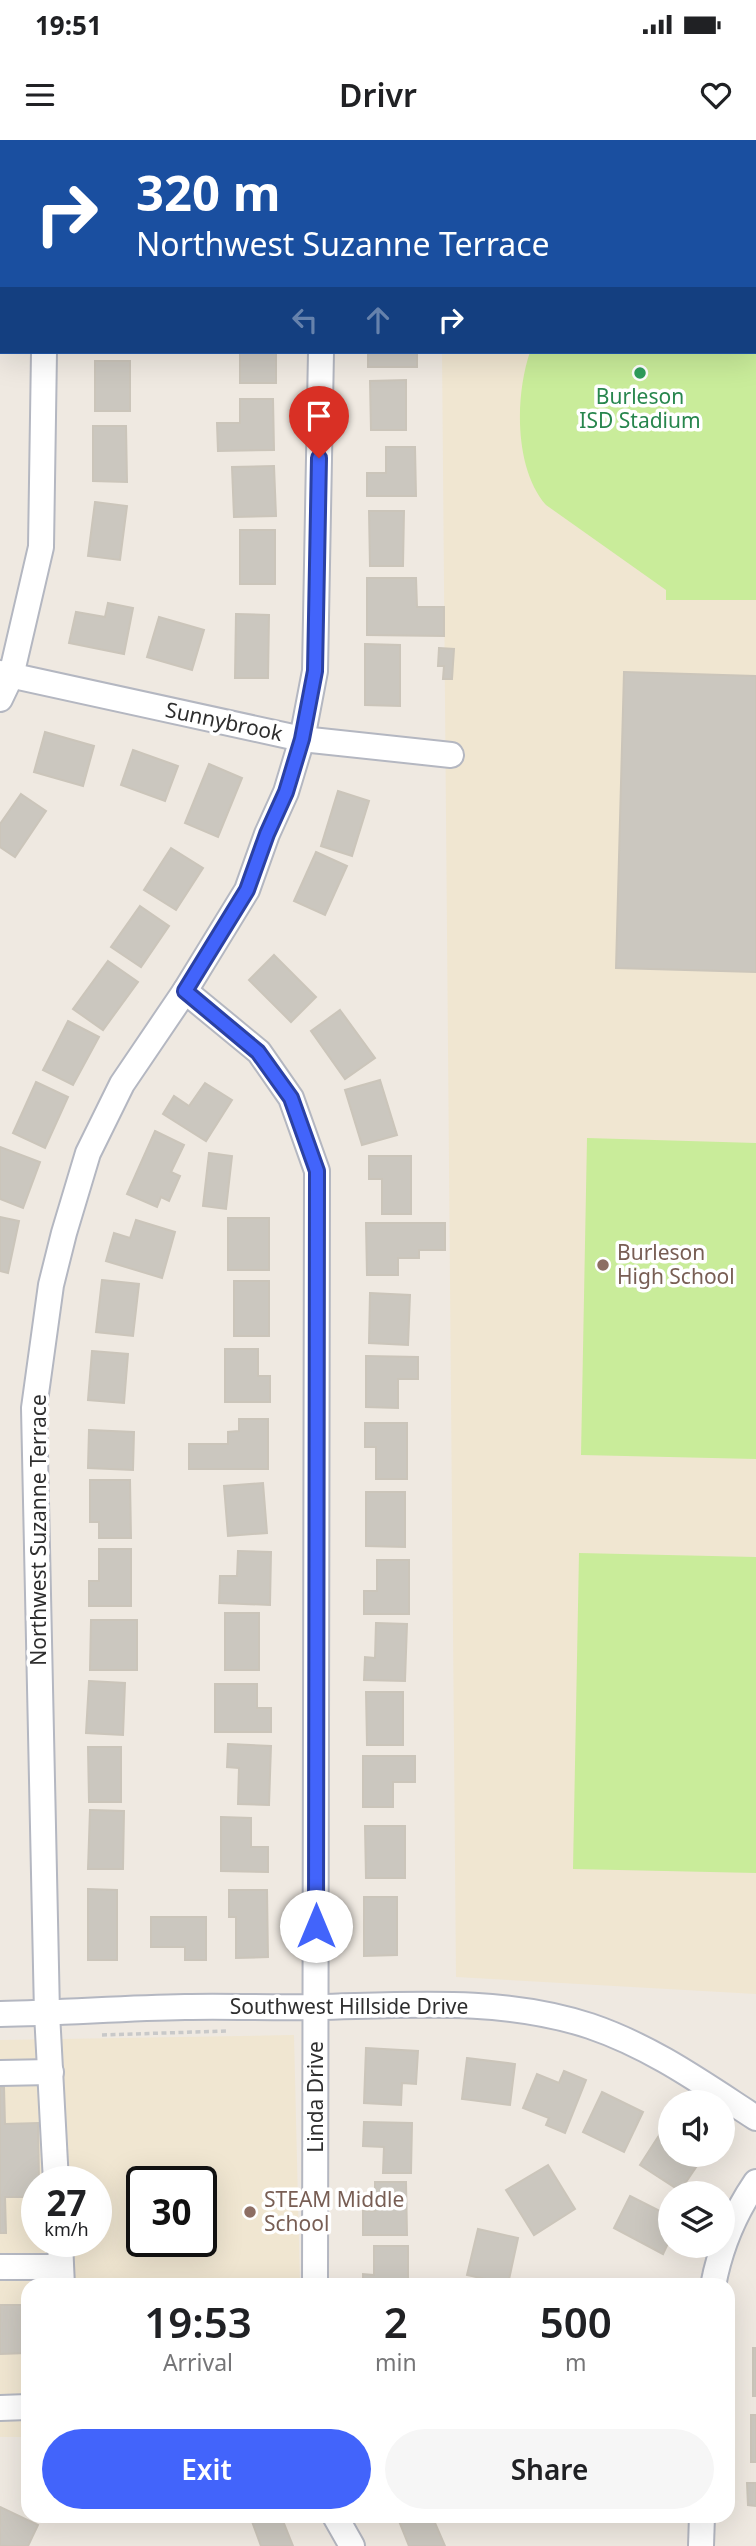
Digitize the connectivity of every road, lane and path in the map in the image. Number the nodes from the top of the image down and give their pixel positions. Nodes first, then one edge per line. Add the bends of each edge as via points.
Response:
1 (44, 354) edge
2 (321, 354) edge
3 (6, 675) edge
4 (0, 699) edge
5 (302, 739) junction
6 (451, 755) dead end
7 (185, 991) junction
8 (316, 2007) junction
9 (47, 2013) junction
10 (0, 2014) edge
11 (235, 2031) dead end
12 (102, 2035) dead end
13 (51, 2072) junction
14 (0, 2073) edge
15 (756, 2118) edge
16 (55, 2166) edge
17 (756, 2182) edge
18 (60, 2257) edge
19 (0, 2267) edge
20 (61, 2276) edge
21 (315, 2278) edge
22 (715, 2278) edge
23 (21, 2407) edge
24 (0, 2408) edge
25 (339, 2523) edge
26 (702, 2523) edge
27 (352, 2546) edge
28 (701, 2546) edge

1 - 3 street via 41,547
2 - 5 street, Northwest Suzanne Terrace via 315,671
3 - 4 street
3 - 5 street, Sunnybrook
5 - 6 street, Sunnybrook
5 - 7 street, Northwest Suzanne Terrace via 247,890
7 - 8 street, Linda Drive via 258,1052 291,1098 317,1171
7 - 9 street, Northwest Suzanne Terrace via 122,1084 88,1153 51,1285 36,1394
8 - 9 street, Southwest Hillside Drive
8 - 15 street, Southwest Hillside Drive via 456,2004 542,2013 636,2044
8 - 21 street, Linda Drive
9 - 10 street, Southwest Hillside Drive
9 - 13 street, Northwest Suzanne Terrace
11 - 12 path
13 - 14 street
13 - 16 street, Northwest Suzanne Terrace
17 - 22 street via 731,2225
18 - 20 street
19 - 20 street
23 - 24 street
25 - 27 street
26 - 28 street

